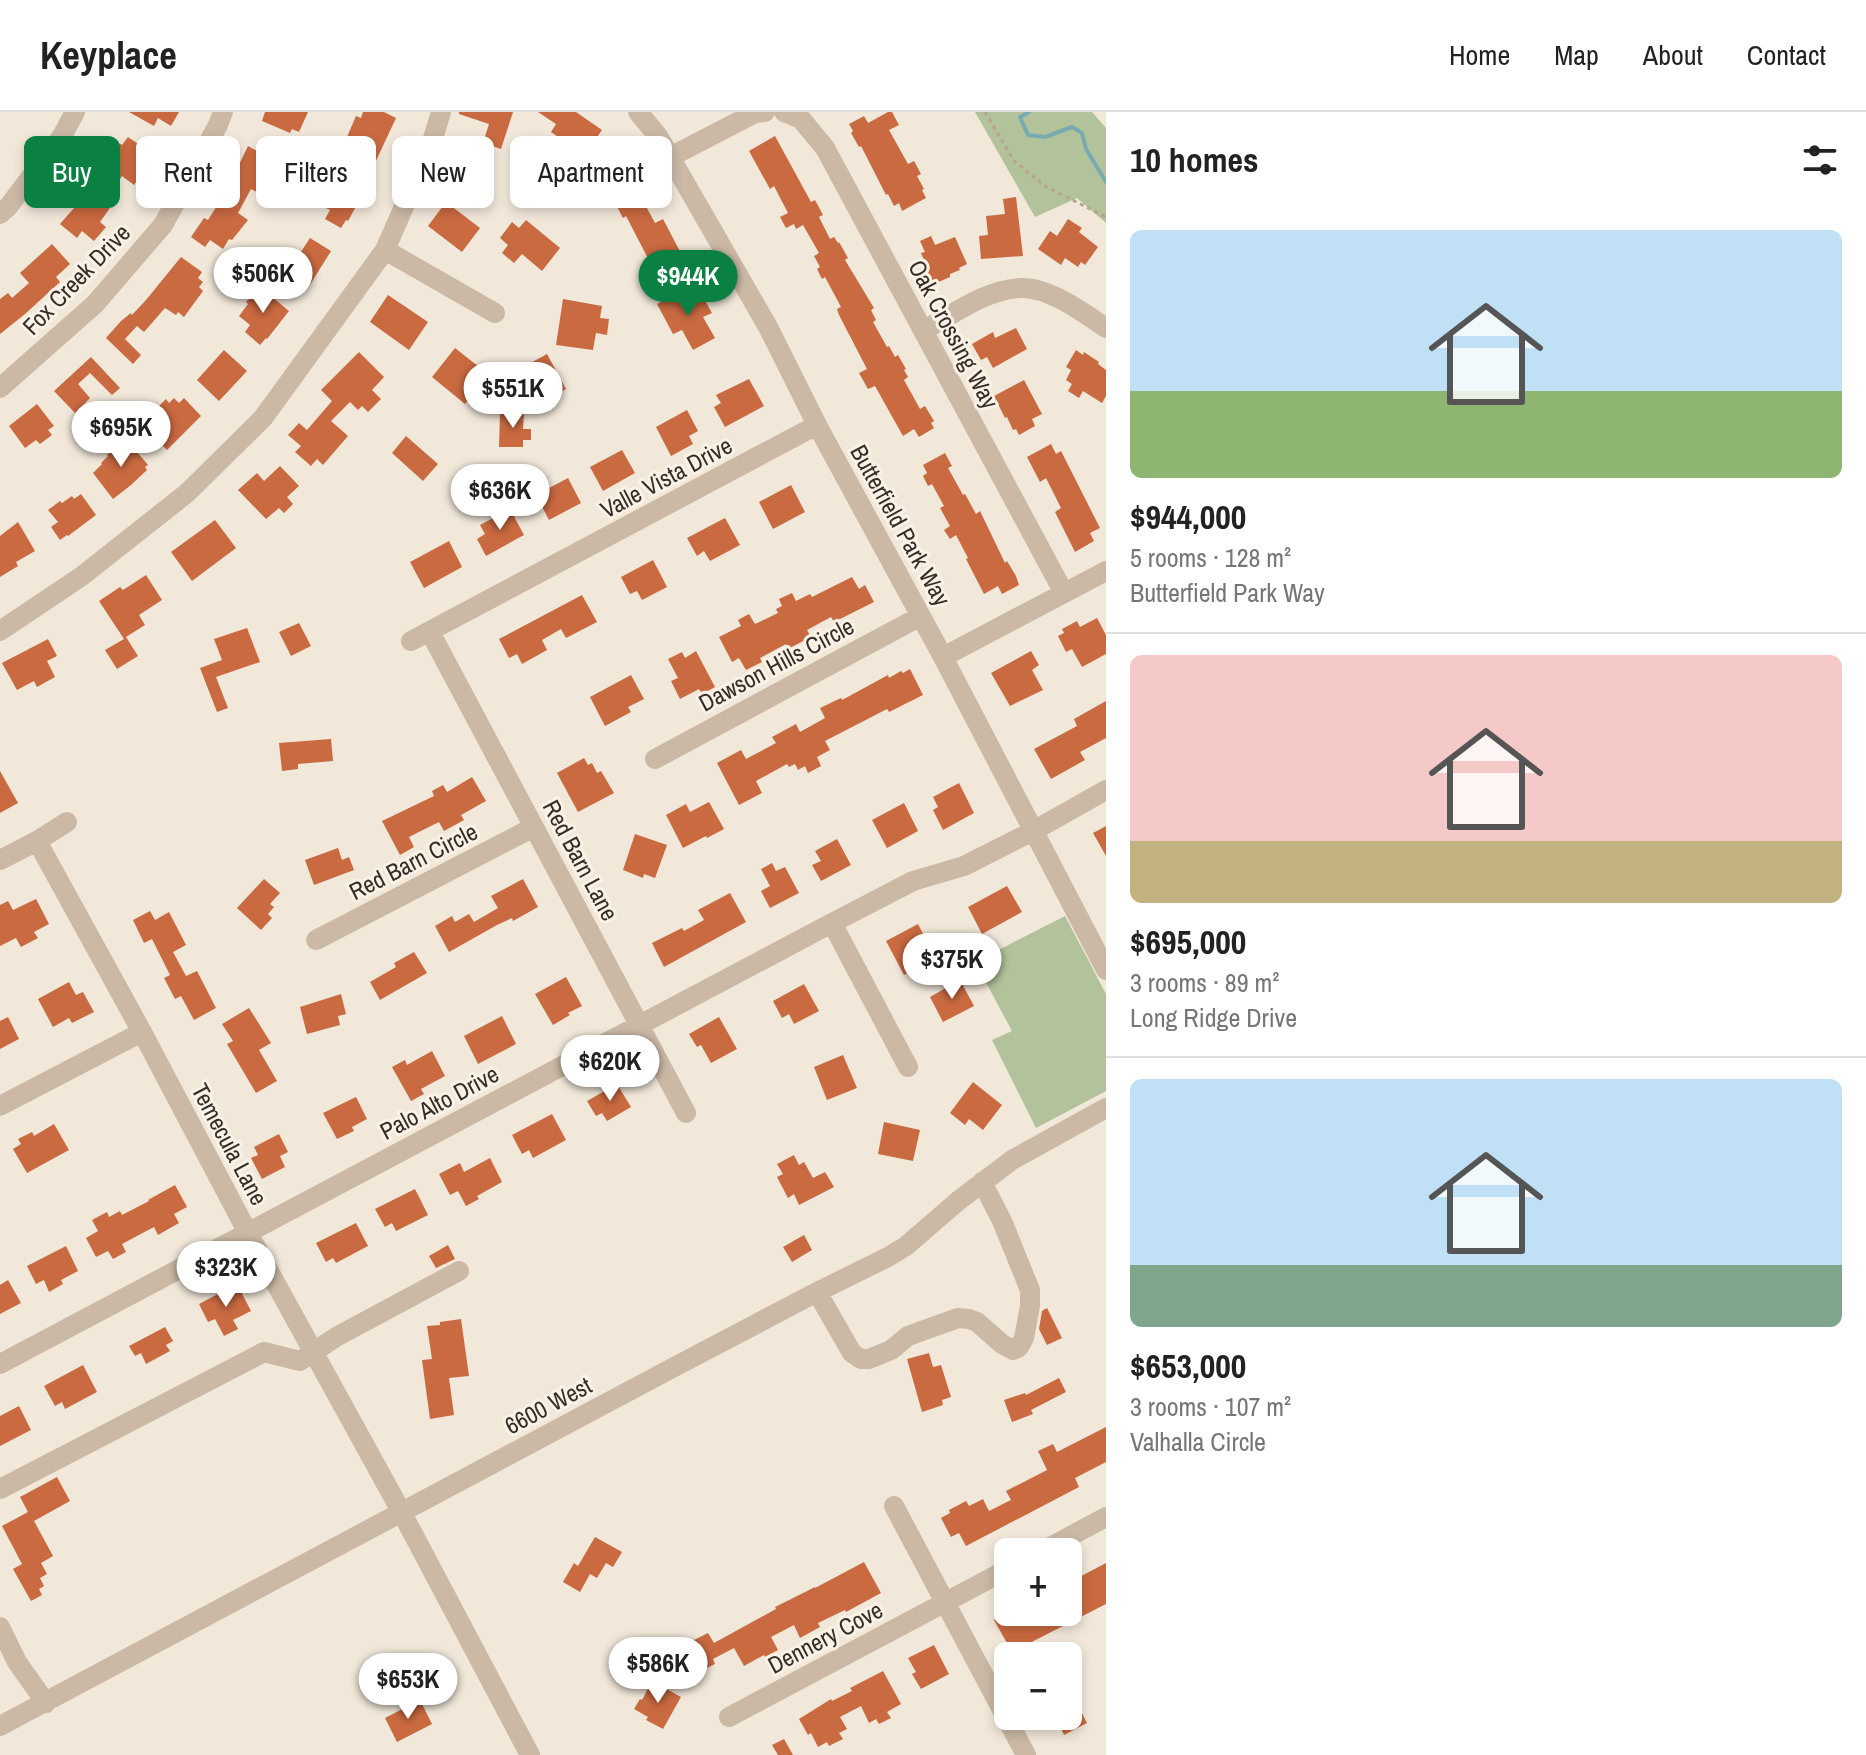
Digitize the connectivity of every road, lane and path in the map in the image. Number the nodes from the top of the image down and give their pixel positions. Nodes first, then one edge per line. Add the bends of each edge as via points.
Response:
1 (75, 112) edge
2 (223, 112) edge
3 (441, 112) edge
4 (638, 112) edge
5 (765, 112) edge
6 (784, 112) edge
7 (985, 112) edge
8 (658, 136) edge
9 (672, 156) edge
10 (672, 160) edge
11 (0, 214) edge
12 (1106, 217) edge
13 (385, 250) junction
14 (495, 313) dead end
15 (1106, 328) edge
16 (923, 331) junction
17 (0, 388) edge
18 (817, 425) junction
19 (1106, 571) edge
20 (1064, 593) junction
21 (921, 616) junction
22 (0, 631) edge
23 (421, 636) joint
24 (943, 657) junction
25 (655, 759) dead end
26 (1106, 790) edge
27 (67, 822) dead end
28 (534, 827) junction
29 (1035, 830) junction
30 (37, 841) junction
31 (0, 860) edge
32 (832, 923) junction
33 (316, 940) dead end
34 (1106, 970) edge
35 (639, 1025) junction
36 (142, 1032) junction
37 (908, 1067) dead end
38 (0, 1106) edge
39 (1106, 1108) edge
40 (686, 1113) dead end
41 (982, 1182) junction
42 (248, 1233) junction
43 (459, 1271) dead end
44 (817, 1292) junction
45 (314, 1351) junction
46 (0, 1364) edge
47 (0, 1489) edge
48 (894, 1506) dead end
49 (402, 1513) junction
50 (1106, 1517) edge
51 (1067, 1538) edge
52 (994, 1576) edge
53 (945, 1602) junction
54 (0, 1627) edge
55 (46, 1703) junction
56 (729, 1717) dead end
57 (0, 1726) edge
58 (530, 1755) edge
59 (1026, 1755) edge

1 - 11 street
2 - 17 street, Fox Creek Drive via 163,225 95,304
3 - 13 street
4 - 8 street, Butterfield Park Way
5 - 9 street
6 - 16 street, Oak Crossing Way via 801,119 825,148
7 - 12 path via 1014,161 1045,186
10 - 18 street, Butterfield Park Way via 768,327
13 - 14 street
13 - 22 street via 263,418 187,493 82,576
15 - 16 street via 1065,302 1023,287 992,294
16 - 20 street, Oak Crossing Way
18 - 21 street, Butterfield Park Way
18 - 23 street, Valle Vista Drive
19 - 20 street
20 - 24 street
21 - 24 street, Butterfield Park Way
21 - 25 street, Dawson Hills Circle
23 - 28 street, Red Barn Lane
24 - 29 street, Butterfield Park Way
26 - 29 street, Palo Alto Drive
27 - 30 street
28 - 33 street, Red Barn Circle
28 - 35 street, Red Barn Lane
29 - 32 street, Palo Alto Drive via 964,866 913,881
29 - 34 street, Butterfield Park Way
30 - 31 street
30 - 36 street, Temecula Lane
32 - 35 street, Palo Alto Drive
32 - 37 street
35 - 40 street, Red Barn Lane
35 - 42 street, Palo Alto Drive
36 - 38 street
36 - 42 street, Temecula Lane
39 - 41 street, 6600 West
41 - 44 street, 6600 West via 906,1246
41 - 44 street via 1030,1290 1028,1325 1019,1347 1013,1350 977,1322 958,1318 861,1359 852,1353
42 - 45 street, Temecula Lane
42 - 46 street, Palo Alto Drive
43 - 45 street
44 - 49 street, 6600 West
45 - 47 street via 300,1361 264,1352
45 - 49 street, Temecula Lane
48 - 53 street
49 - 55 street, 6600 West
49 - 58 street, Temecula Lane
50 - 51 street
52 - 53 street, Dennery Cove
53 - 56 street, Dennery Cove
53 - 59 street
54 - 55 street
55 - 57 street, 6600 West

